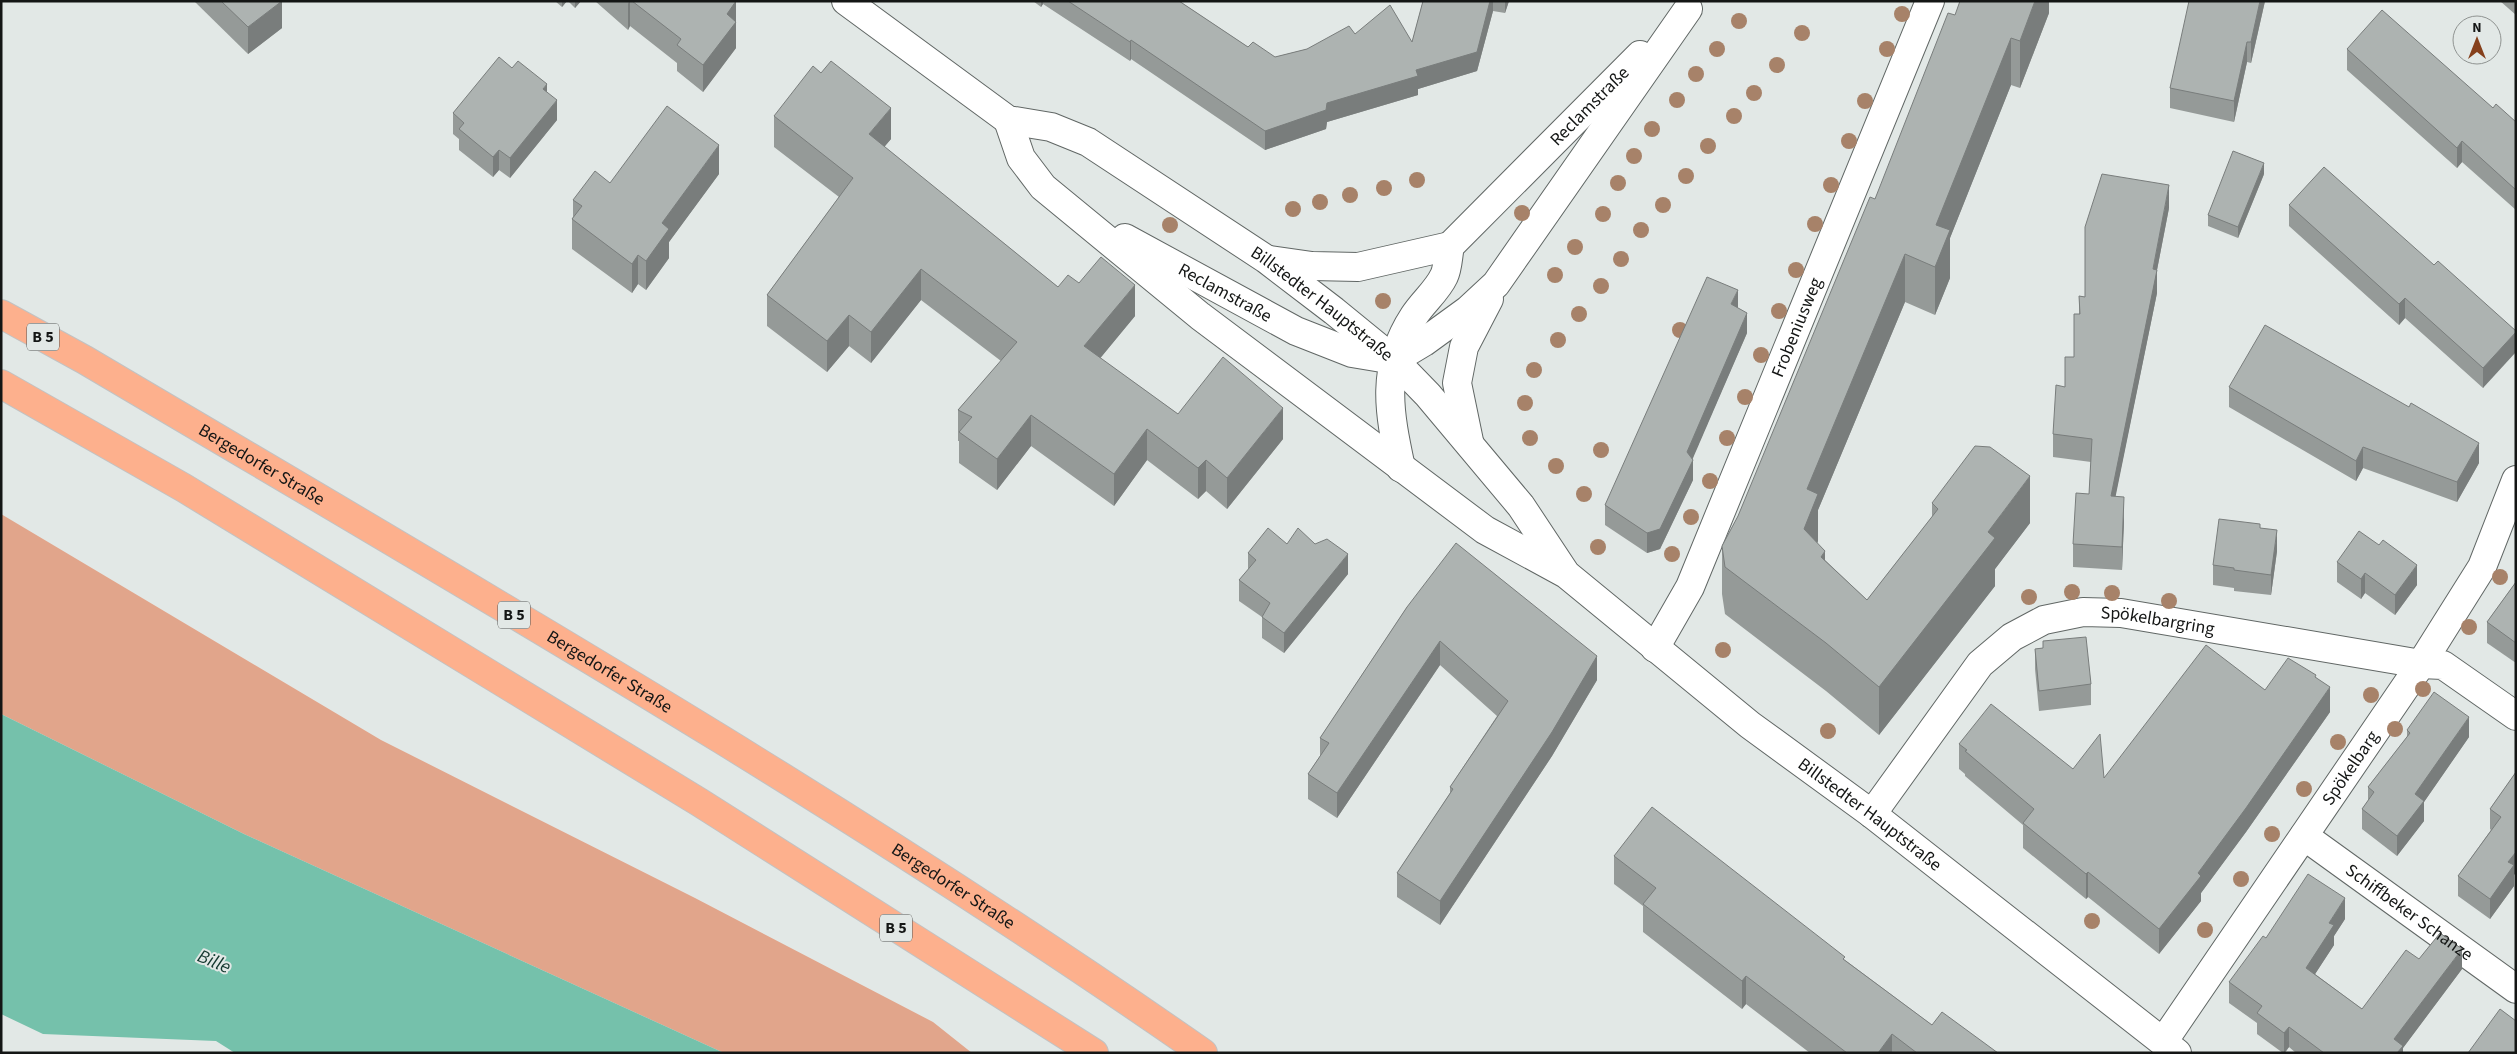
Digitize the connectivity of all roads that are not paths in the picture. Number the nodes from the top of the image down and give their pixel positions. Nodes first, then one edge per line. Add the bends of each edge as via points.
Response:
1 (846, 1) edge
2 (1930, 1) edge
3 (1691, 5) edge
4 (1008, 120) junction
5 (1064, 205) junction
6 (1450, 246) junction
7 (1266, 259) junction
8 (1496, 284) junction
9 (1, 293) edge
10 (1, 314) edge
11 (85, 360) junction
12 (1394, 360) junction
13 (1, 384) edge
14 (1469, 442) junction
15 (1401, 468) junction
16 (2516, 480) edge
17 (1566, 574) junction
18 (1655, 648) junction
19 (2421, 664) junction
20 (2516, 716) edge
21 (1872, 814) junction
22 (2304, 836) junction
23 (2516, 988) edge
24 (2170, 1047) edge
25 (1094, 1053) edge
26 (1203, 1053) edge

1 - 4 street, Billstedter Hauptstraße
2 - 18 street, Frobeniusweg via 1690,587
3 - 6 street, Reclamstraße
3 - 8 street, Reclamstraße
4 - 5 street, Billstedter Hauptstraße via 1021,158 1043,187
4 - 7 street, Billstedter Hauptstraße via 1051,127 1088,142
5 - 12 street, Reclamstraße via 1296,331 1352,353
5 - 15 street, Billstedter Hauptstraße via 1200,316
6 - 7 street via 1358,267 1312,266
6 - 12 street via 1444,276 1414,316
7 - 12 street, Billstedter Hauptstraße
8 - 12 street, Reclamstraße via 1449,325
8 - 14 street, Reclamstraße via 1464,347 1457,383
9 - 11 highway
10 - 11 highway, Bergedorfer Straße / B 5
11 - 26 highway, Bergedorfer Straße / B 5 via 682,714 940,876
12 - 14 street, Billstedter Hauptstraße
12 - 15 street via 1389,408
13 - 25 highway, B 5 via 184,488 699,802
14 - 17 street, Billstedter Hauptstraße via 1521,506
15 - 17 street, Billstedter Hauptstraße via 1485,530
16 - 19 street, Spökelbarg via 2482,567
17 - 18 street, Billstedter Hauptstraße
18 - 21 street, Billstedter Hauptstraße via 1750,724
19 - 20 street, Spökelbargring via 2443,665
19 - 21 street, Spökelbargring via 2121,613 2083,612 2044,620 2012,637 1980,664
19 - 22 street, Spökelbarg
21 - 24 street, Billstedter Hauptstraße
22 - 23 street, Schiffbeker Schanze
22 - 24 street, Spökelbarg

